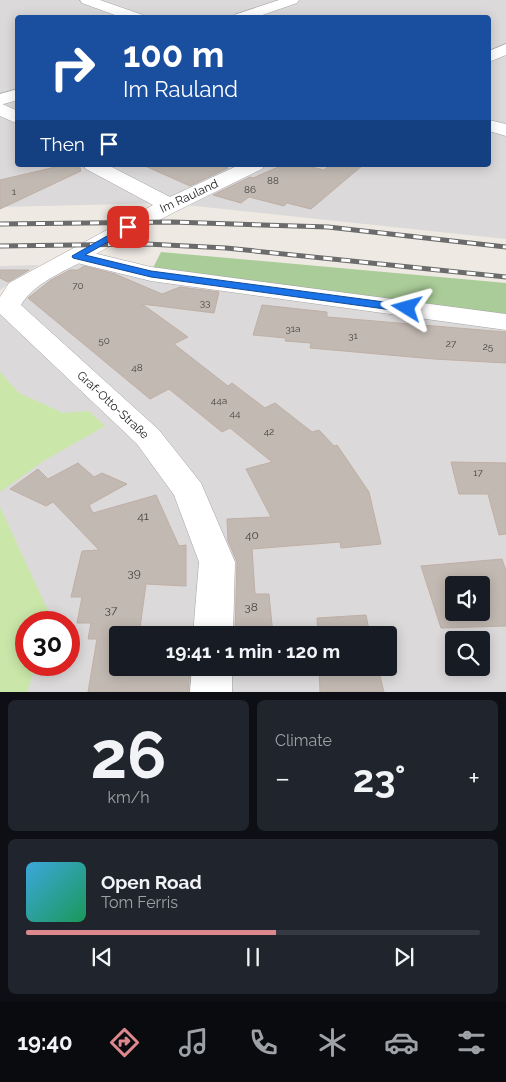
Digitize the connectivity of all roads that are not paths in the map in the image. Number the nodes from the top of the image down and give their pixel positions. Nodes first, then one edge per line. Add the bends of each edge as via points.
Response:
1 (87, 0) edge
2 (292, 0) edge
3 (130, 15) edge
4 (248, 15) edge
5 (506, 49) edge
6 (491, 56) edge
7 (15, 95) edge
8 (0, 100) edge
9 (0, 108) edge
10 (15, 117) edge
11 (491, 126) edge
12 (506, 130) edge
13 (97, 167) edge
14 (251, 167) edge
15 (169, 205) junction
16 (76, 256) junction
17 (4, 307) edge
18 (506, 322) edge
19 (213, 626) edge
20 (212, 676) edge
21 (211, 692) edge

1 - 3 street
2 - 4 street
5 - 6 street
7 - 8 street
9 - 10 street
11 - 12 street
13 - 15 street
14 - 15 street, Im Rauland
15 - 16 street, Im Rauland
16 - 17 street, Im Rauland via 18,288
16 - 18 street via 151,274
17 - 19 street, Graf-Otto-Straße via 148,437 189,491 217,562
20 - 21 street

